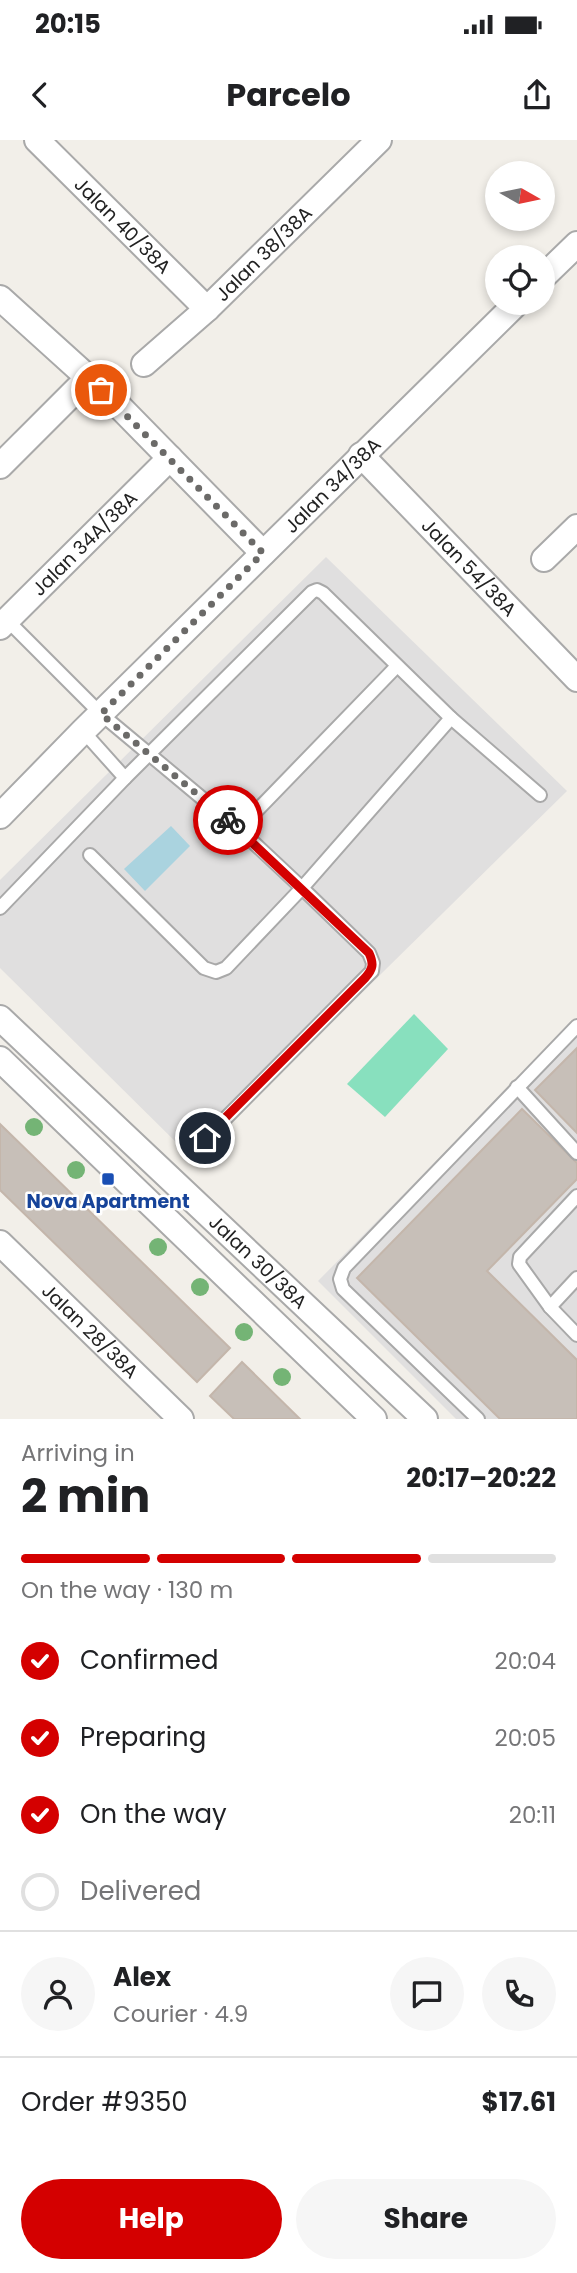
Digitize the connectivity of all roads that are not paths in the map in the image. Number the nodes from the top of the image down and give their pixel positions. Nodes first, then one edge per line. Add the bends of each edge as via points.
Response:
1 (37, 140) edge
2 (379, 140) edge
3 (577, 244) edge
4 (555, 265) edge
5 (0, 298) edge
6 (208, 309) junction
7 (505, 315) edge
8 (144, 364) dead end
9 (88, 378) junction
10 (361, 456) junction
11 (170, 458) junction
12 (0, 466) edge
13 (577, 527) edge
14 (263, 553) junction
15 (544, 559) dead end
16 (3, 620) edge
17 (397, 666) junction
18 (577, 679) edge
19 (101, 714) junction
20 (450, 718) junction
21 (83, 731) junction
22 (148, 755) junction
23 (125, 778) junction
24 (540, 795) dead end
25 (0, 816) edge
26 (239, 829) junction
27 (90, 855) dead end
28 (302, 888) junction
29 (0, 908) edge
30 (0, 1018) edge
31 (577, 1026) edge
32 (0, 1059) edge
33 (517, 1087) junction
34 (205, 1138) dead end
35 (577, 1153) edge
36 (577, 1196) edge
37 (0, 1242) edge
38 (577, 1278) edge
39 (550, 1307) junction
40 (577, 1335) edge
41 (181, 1419) edge
42 (374, 1419) edge
43 (425, 1419) edge
44 (478, 1419) edge

1 - 6 street, Jalan 40/38A
2 - 6 street, Jalan 38/38A
3 - 4 street
5 - 9 street
6 - 8 street, Jalan 38/38A
7 - 10 street, Jalan 34/38A
9 - 11 street
9 - 12 street
10 - 14 street, Jalan 34/38A
10 - 18 street, Jalan 54/38A
11 - 14 street
11 - 16 street, Jalan 34A/38A
13 - 15 street
14 - 19 street, Jalan 34/38A
16 - 19 lane
17 - 20 lane
17 - 22 lane via 317,590
17 - 26 lane
19 - 21 street, Jalan 34/38A
19 - 22 lane
20 - 24 lane
20 - 28 lane
21 - 23 lane
21 - 25 street, Jalan 34/38A
22 - 23 lane
22 - 26 lane
23 - 29 lane
26 - 28 lane
27 - 28 lane via 204,968 216,972 226,968
28 - 34 lane via 369,953 372,971
30 - 43 street, Jalan 30/38A
31 - 33 lane
32 - 42 street, Jalan 30/38A
33 - 35 lane
33 - 44 lane via 344,1268 340,1279 343,1289
36 - 39 lane via 520,1257 519,1264
37 - 41 street, Jalan 28/38A
38 - 39 lane
39 - 40 lane

